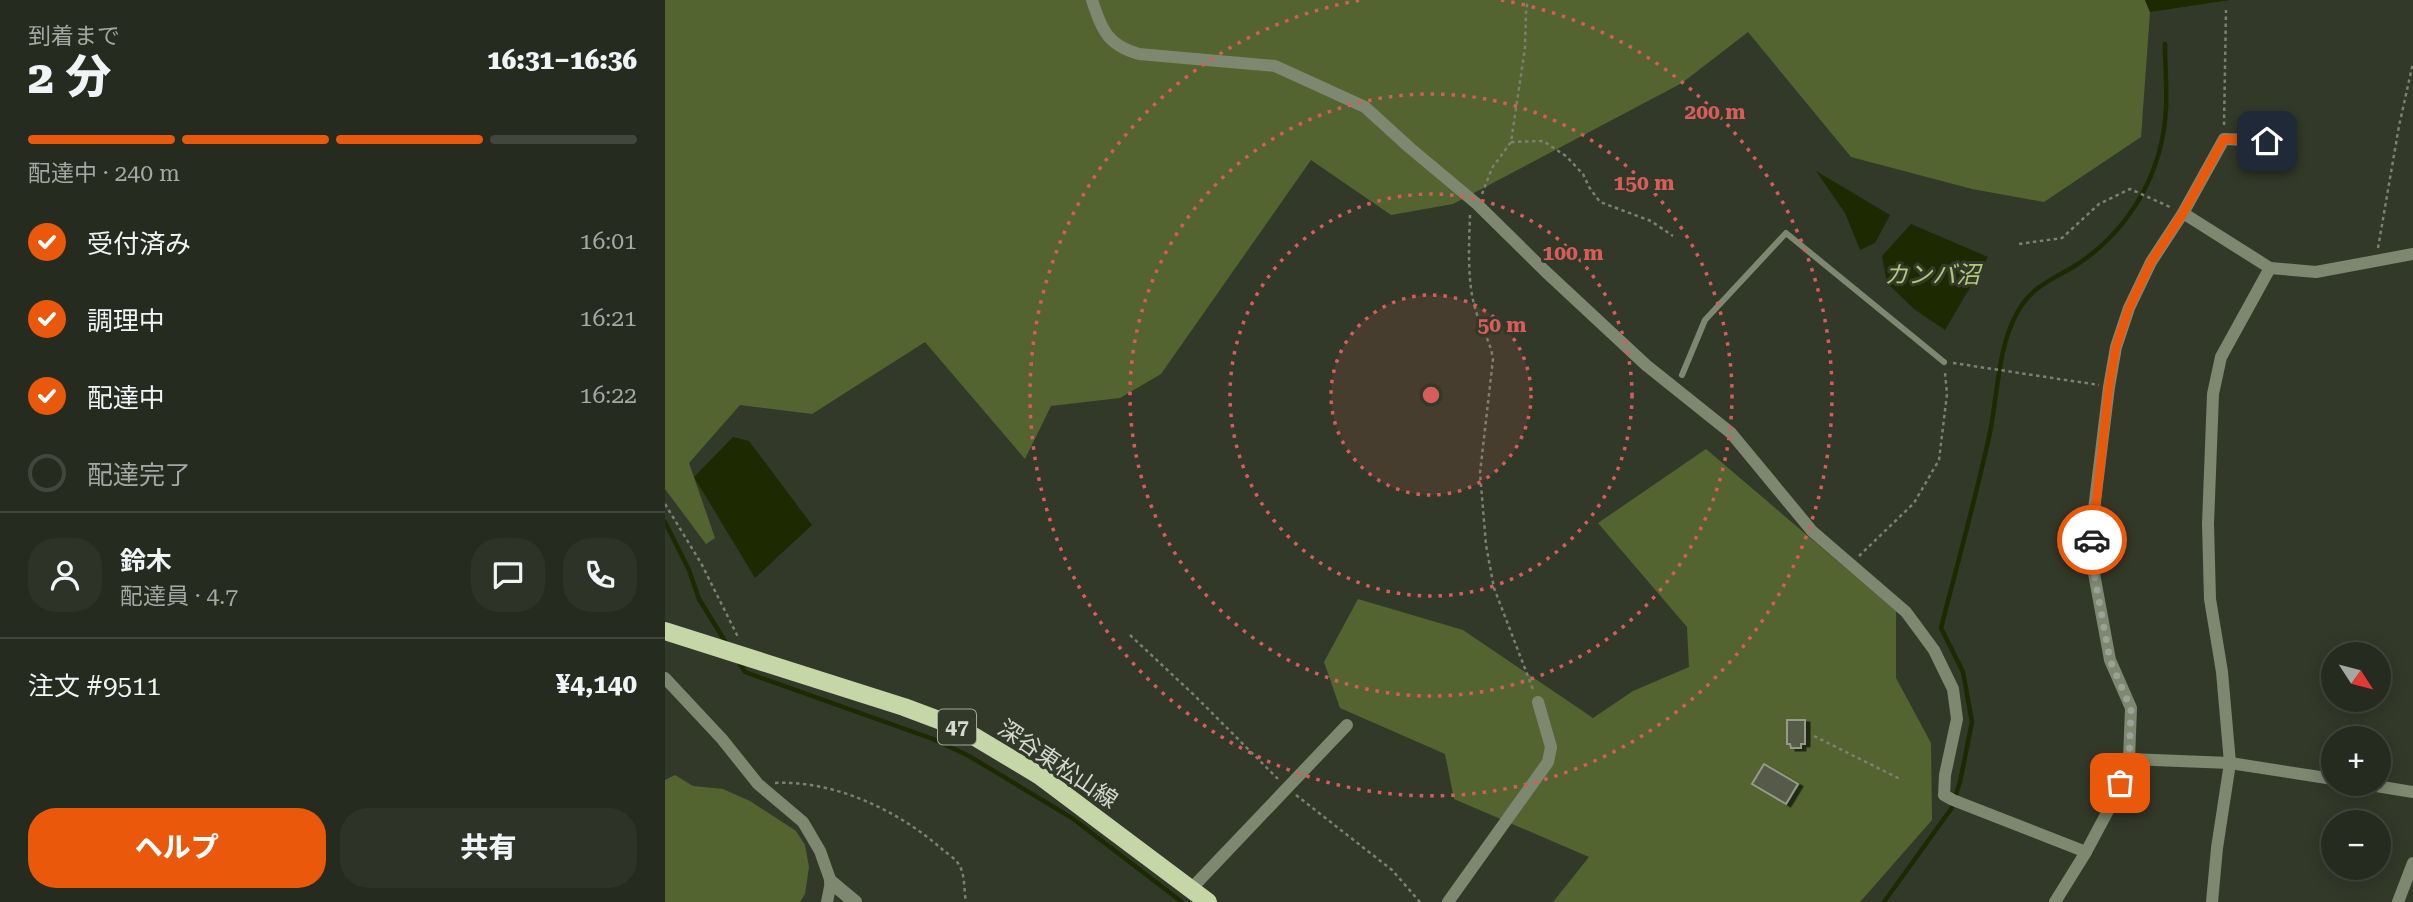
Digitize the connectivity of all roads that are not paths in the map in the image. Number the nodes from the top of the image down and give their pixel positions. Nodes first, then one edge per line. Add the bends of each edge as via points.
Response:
1 (1092, 0) edge
2 (2289, 142) dead end
3 (2183, 213) junction
4 (2413, 254) edge
5 (2270, 268) junction
6 (1944, 362) road end
7 (1682, 375) dead end
8 (665, 631) edge
9 (665, 678) edge
10 (1538, 702) road end
11 (1347, 725) dead end
12 (2129, 759) junction
13 (2230, 763) junction
14 (2321, 777) edge
15 (2391, 788) edge
16 (2413, 792) edge
17 (2086, 852) junction
18 (2413, 863) edge
19 (831, 882) junction
20 (1191, 889) junction
21 (827, 902) edge
22 (855, 902) edge
23 (1208, 902) edge
24 (1448, 902) edge
25 (2055, 902) edge
26 (2212, 902) edge
27 (2398, 902) edge

1 - 17 street via 1105,33 1121,49 1275,66 1365,107 1477,204 1646,365 1731,433 1812,531 1906,612 1934,650 1953,690 1957,719 1944,795
2 - 3 street via 2224,139
3 - 5 street
3 - 12 street via 2151,262 2116,347 2091,534 2110,660 2131,709
4 - 5 street via 2316,272
5 - 13 street via 2221,357 2213,394 2210,599
6 - 7 lane via 1786,233 1705,320
8 - 20 main road, 深谷東松山線 / 47 via 960,728 1040,776
9 - 19 street via 758,784 803,822
10 - 24 street via 1551,747 1548,762
11 - 20 street
12 - 13 street
12 - 17 street
13 - 14 street
13 - 26 street
15 - 16 street
17 - 25 street
18 - 27 street
19 - 21 street
19 - 22 street
20 - 23 main road, 深谷東松山線 / 47

